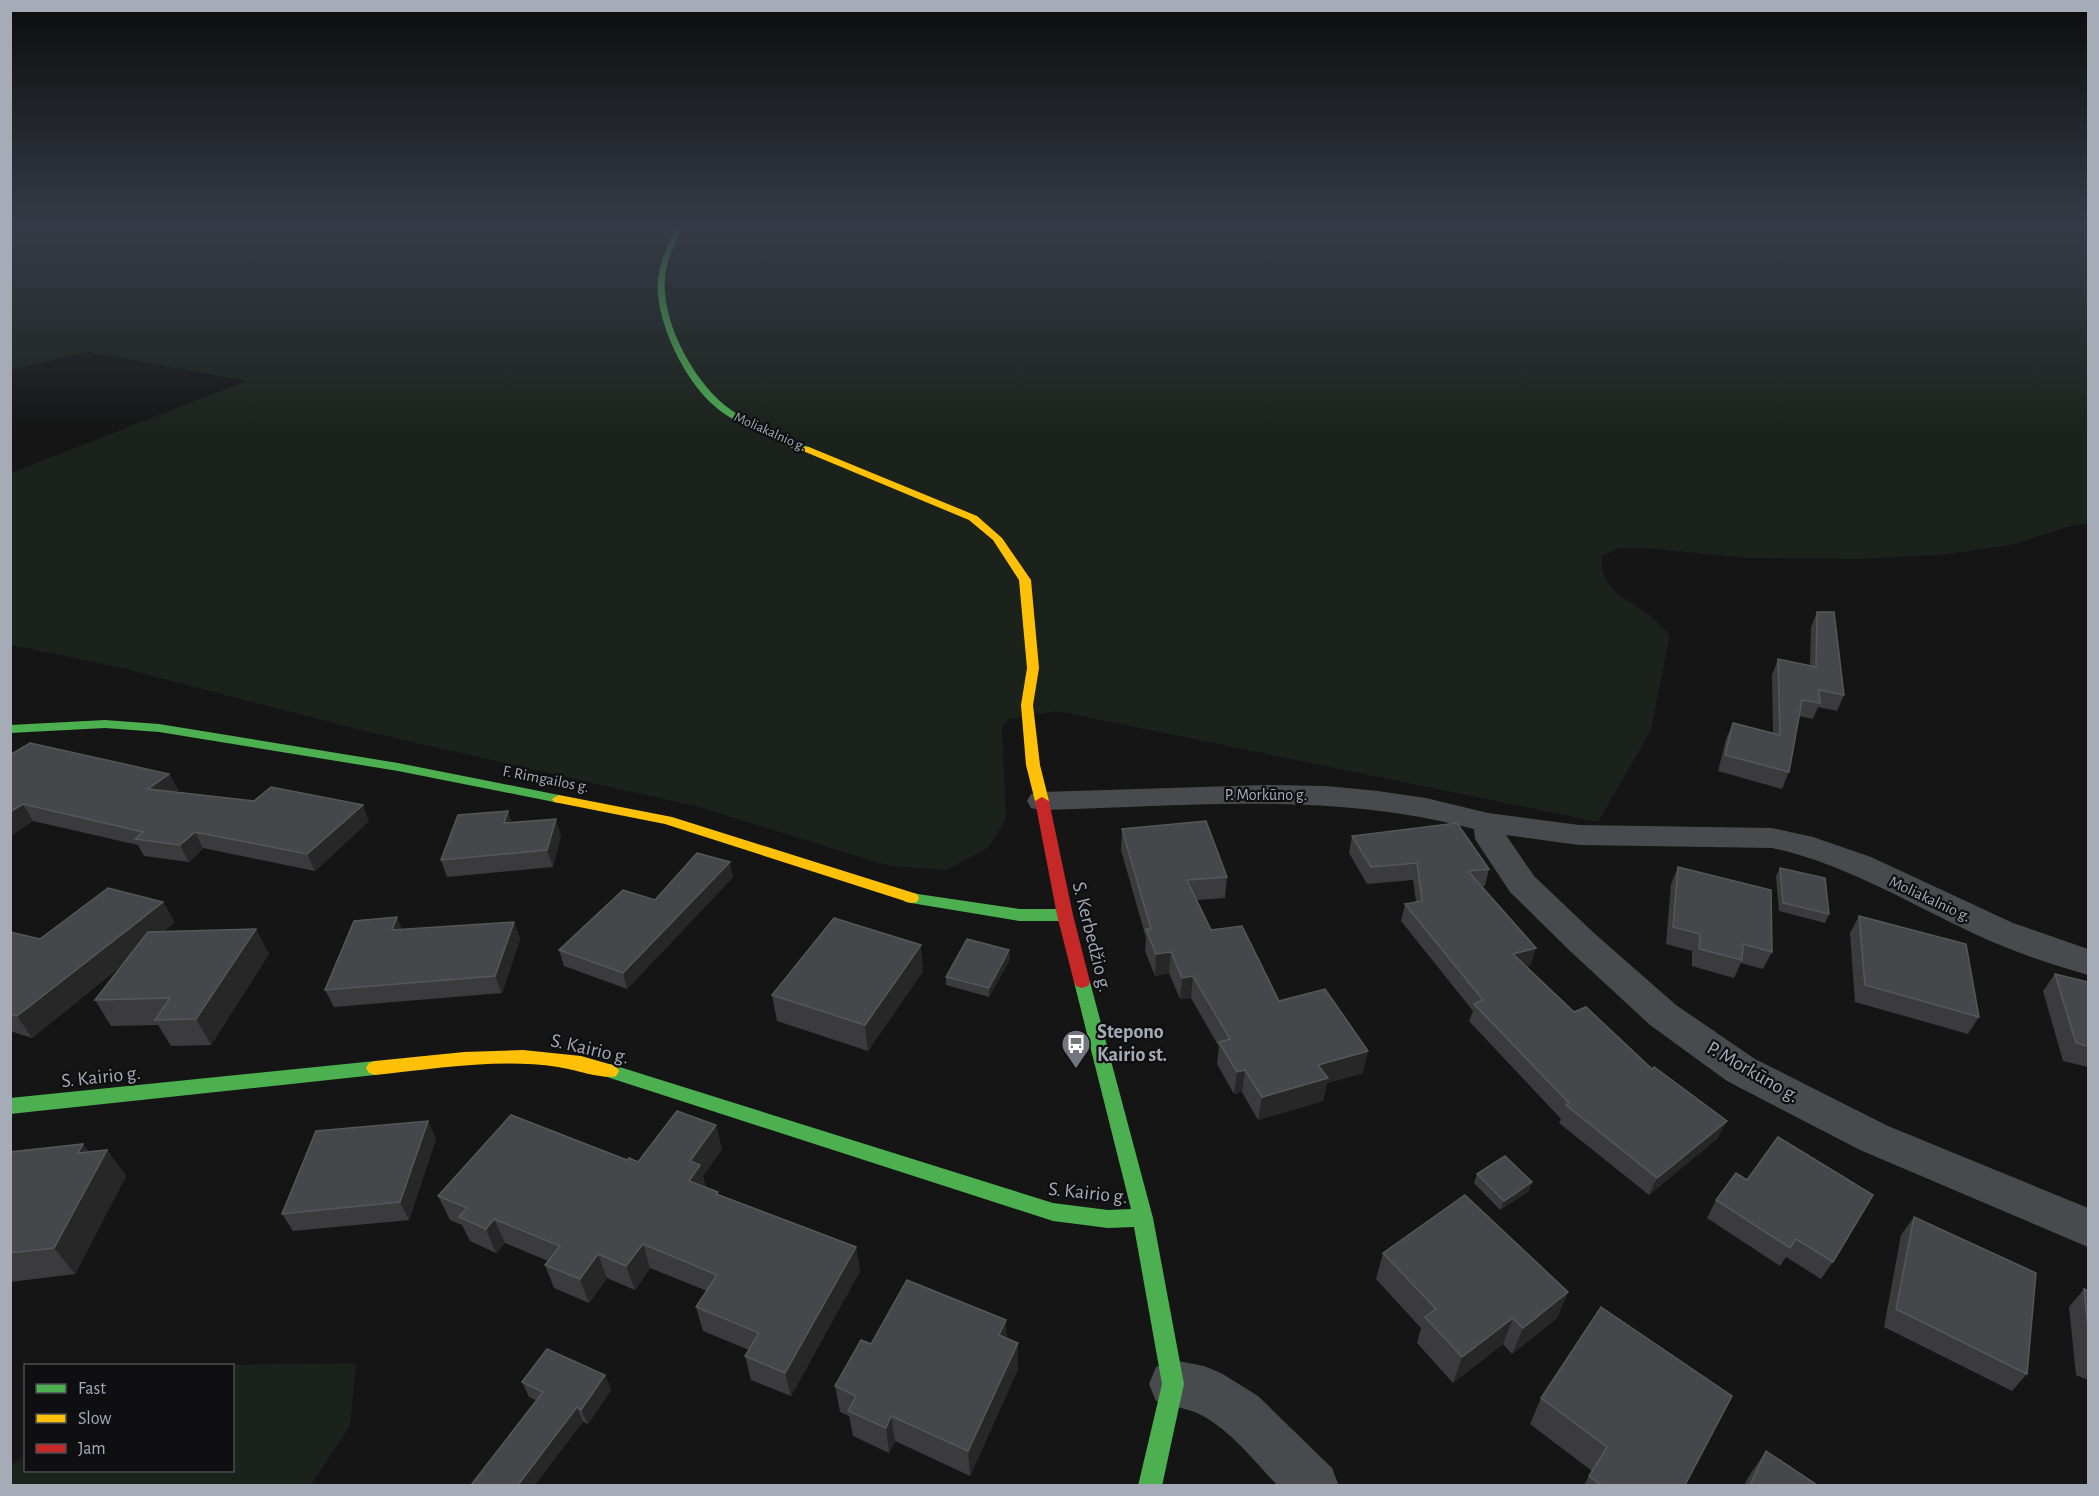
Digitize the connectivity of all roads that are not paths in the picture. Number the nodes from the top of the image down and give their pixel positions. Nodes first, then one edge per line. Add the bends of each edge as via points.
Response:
1 (663, 297) edge
2 (973, 518) joint
3 (10, 729) edge
4 (1042, 801) junction
5 (1488, 823) junction
6 (1772, 837) joint
7 (1065, 915) junction
8 (2088, 962) edge
9 (10, 1106) edge
10 (1143, 1218) junction
11 (2088, 1228) edge
12 (1173, 1384) junction
13 (1150, 1485) edge
14 (1314, 1485) edge

1 - 2 street, Moliakalnio g. via 673,332 698,382 708,397 728,413 760,430
2 - 4 street, S. Kerbedžio g. via 997,538 1025,580 1033,668 1028,729
3 - 7 street, F. Rimgailos g. via 105,724 159,728 398,767 667,820 916,900 1018,915
4 - 5 street, P. Morkūno g. via 1326,795 1426,807
4 - 7 street, S. Kerbedžio g.
5 - 6 street, P. Morkūno g. via 1580,835
5 - 11 street, P. Morkūno g. via 1491,839 1522,884 1573,934 1663,1015 1741,1070 1874,1138
6 - 8 street, Moliakalnio g. via 1835,854 2004,933
7 - 10 street, S. Kerbedžio g.
9 - 10 street, S. Kairio g. via 477,1058 540,1057 602,1068 1053,1212 1108,1219
10 - 12 street, S. Kerbedžio g.
12 - 13 street, S. Kerbedžio g.
12 - 14 street via 1204,1389 1241,1413

